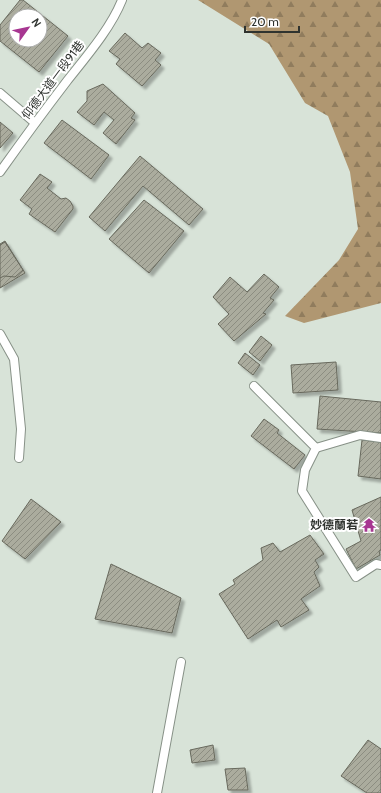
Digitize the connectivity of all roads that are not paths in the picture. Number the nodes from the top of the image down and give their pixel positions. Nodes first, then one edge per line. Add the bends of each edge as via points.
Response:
1 (122, 0) edge
2 (0, 93) edge
3 (35, 122) junction
4 (0, 172) edge
5 (0, 334) edge
6 (254, 386) dead end
7 (381, 438) edge
8 (316, 448) junction
9 (19, 458) dead end
10 (381, 565) edge
11 (181, 662) dead end
12 (157, 793) edge

1 - 3 lane, 仰德大道一段91巷 via 117,13
2 - 3 lane
3 - 4 lane, 仰德大道一段91巷
5 - 9 lane via 14,359 21,429
6 - 8 lane
7 - 8 lane via 360,435
8 - 10 lane via 305,470 302,491 356,577 376,564
11 - 12 lane

